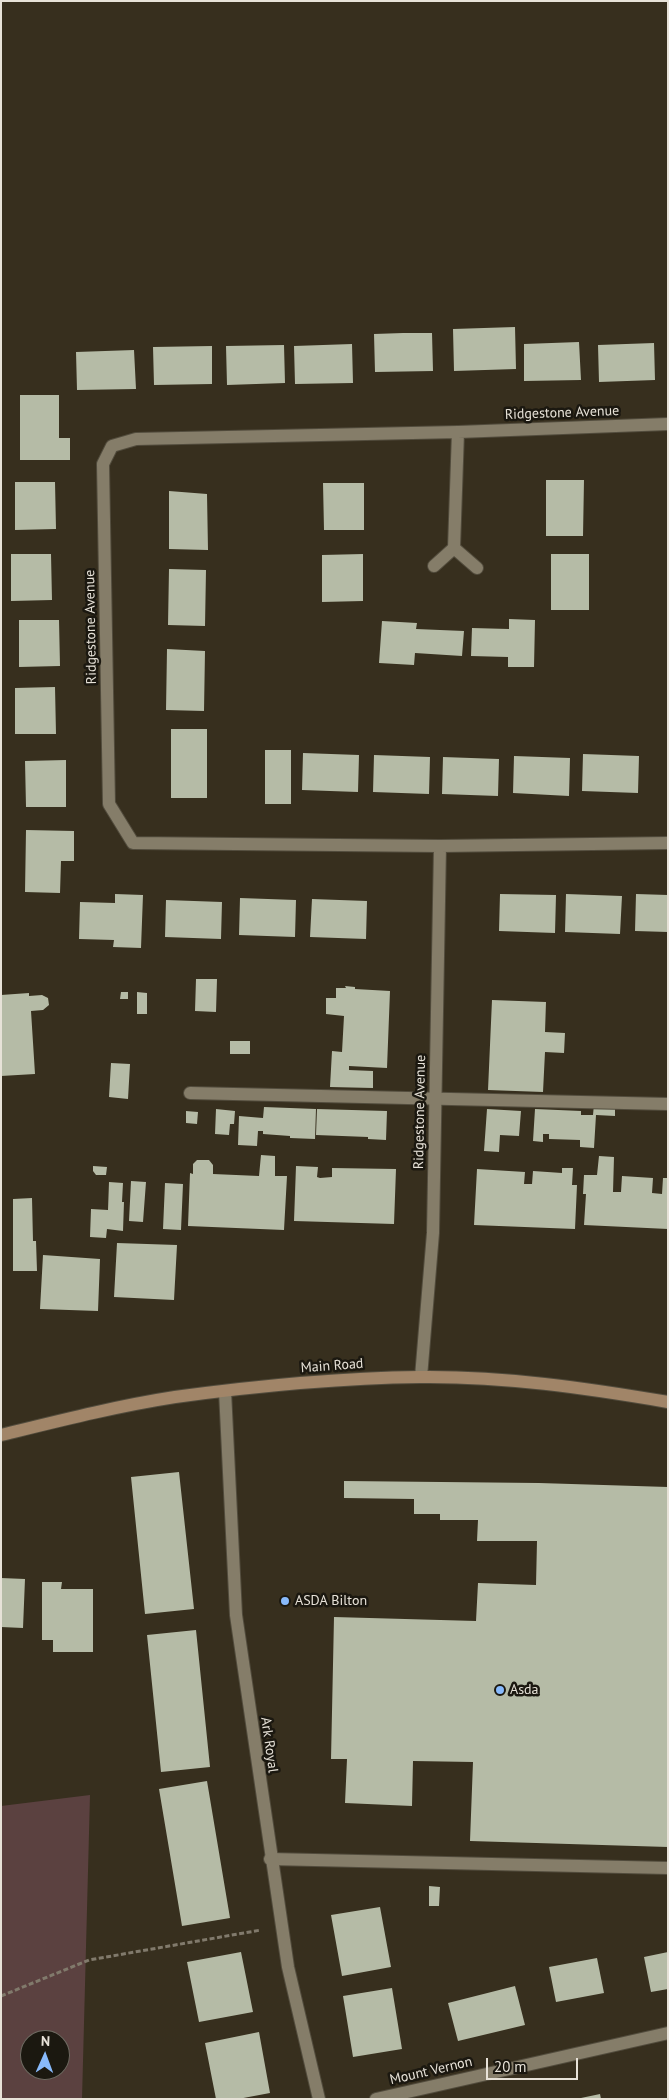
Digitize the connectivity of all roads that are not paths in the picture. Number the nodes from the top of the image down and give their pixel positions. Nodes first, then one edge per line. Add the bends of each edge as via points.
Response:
1 (668, 424) edge
2 (458, 432) junction
3 (454, 548) junction
4 (434, 566) dead end
5 (477, 568) dead end
6 (668, 843) edge
7 (440, 846) junction
8 (190, 1093) dead end
9 (435, 1100) junction
10 (668, 1104) edge
11 (421, 1377) junction
12 (225, 1391) junction
13 (668, 1402) edge
14 (1, 1435) edge
15 (270, 1859) junction
16 (668, 1868) edge
17 (668, 2033) edge
18 (319, 2099) edge
19 (376, 2099) edge

1 - 2 street, Ridgestone Avenue
2 - 3 street
2 - 7 street, Ridgestone Avenue via 136,438 112,446 103,464 109,804 133,843
3 - 4 street
3 - 5 street
6 - 7 street, Ridgestone Avenue
7 - 9 street, Ridgestone Avenue
8 - 9 street
9 - 10 street
9 - 11 street, Ridgestone Avenue via 433,1233
11 - 12 main road, Main Road via 314,1382
11 - 13 main road, Main Road via 546,1384
12 - 14 main road, Main Road via 174,1398
12 - 15 street, Ark Royal via 236,1615
15 - 16 street
15 - 18 street, Ark Royal via 288,1967
17 - 19 street, Mount Vernon

